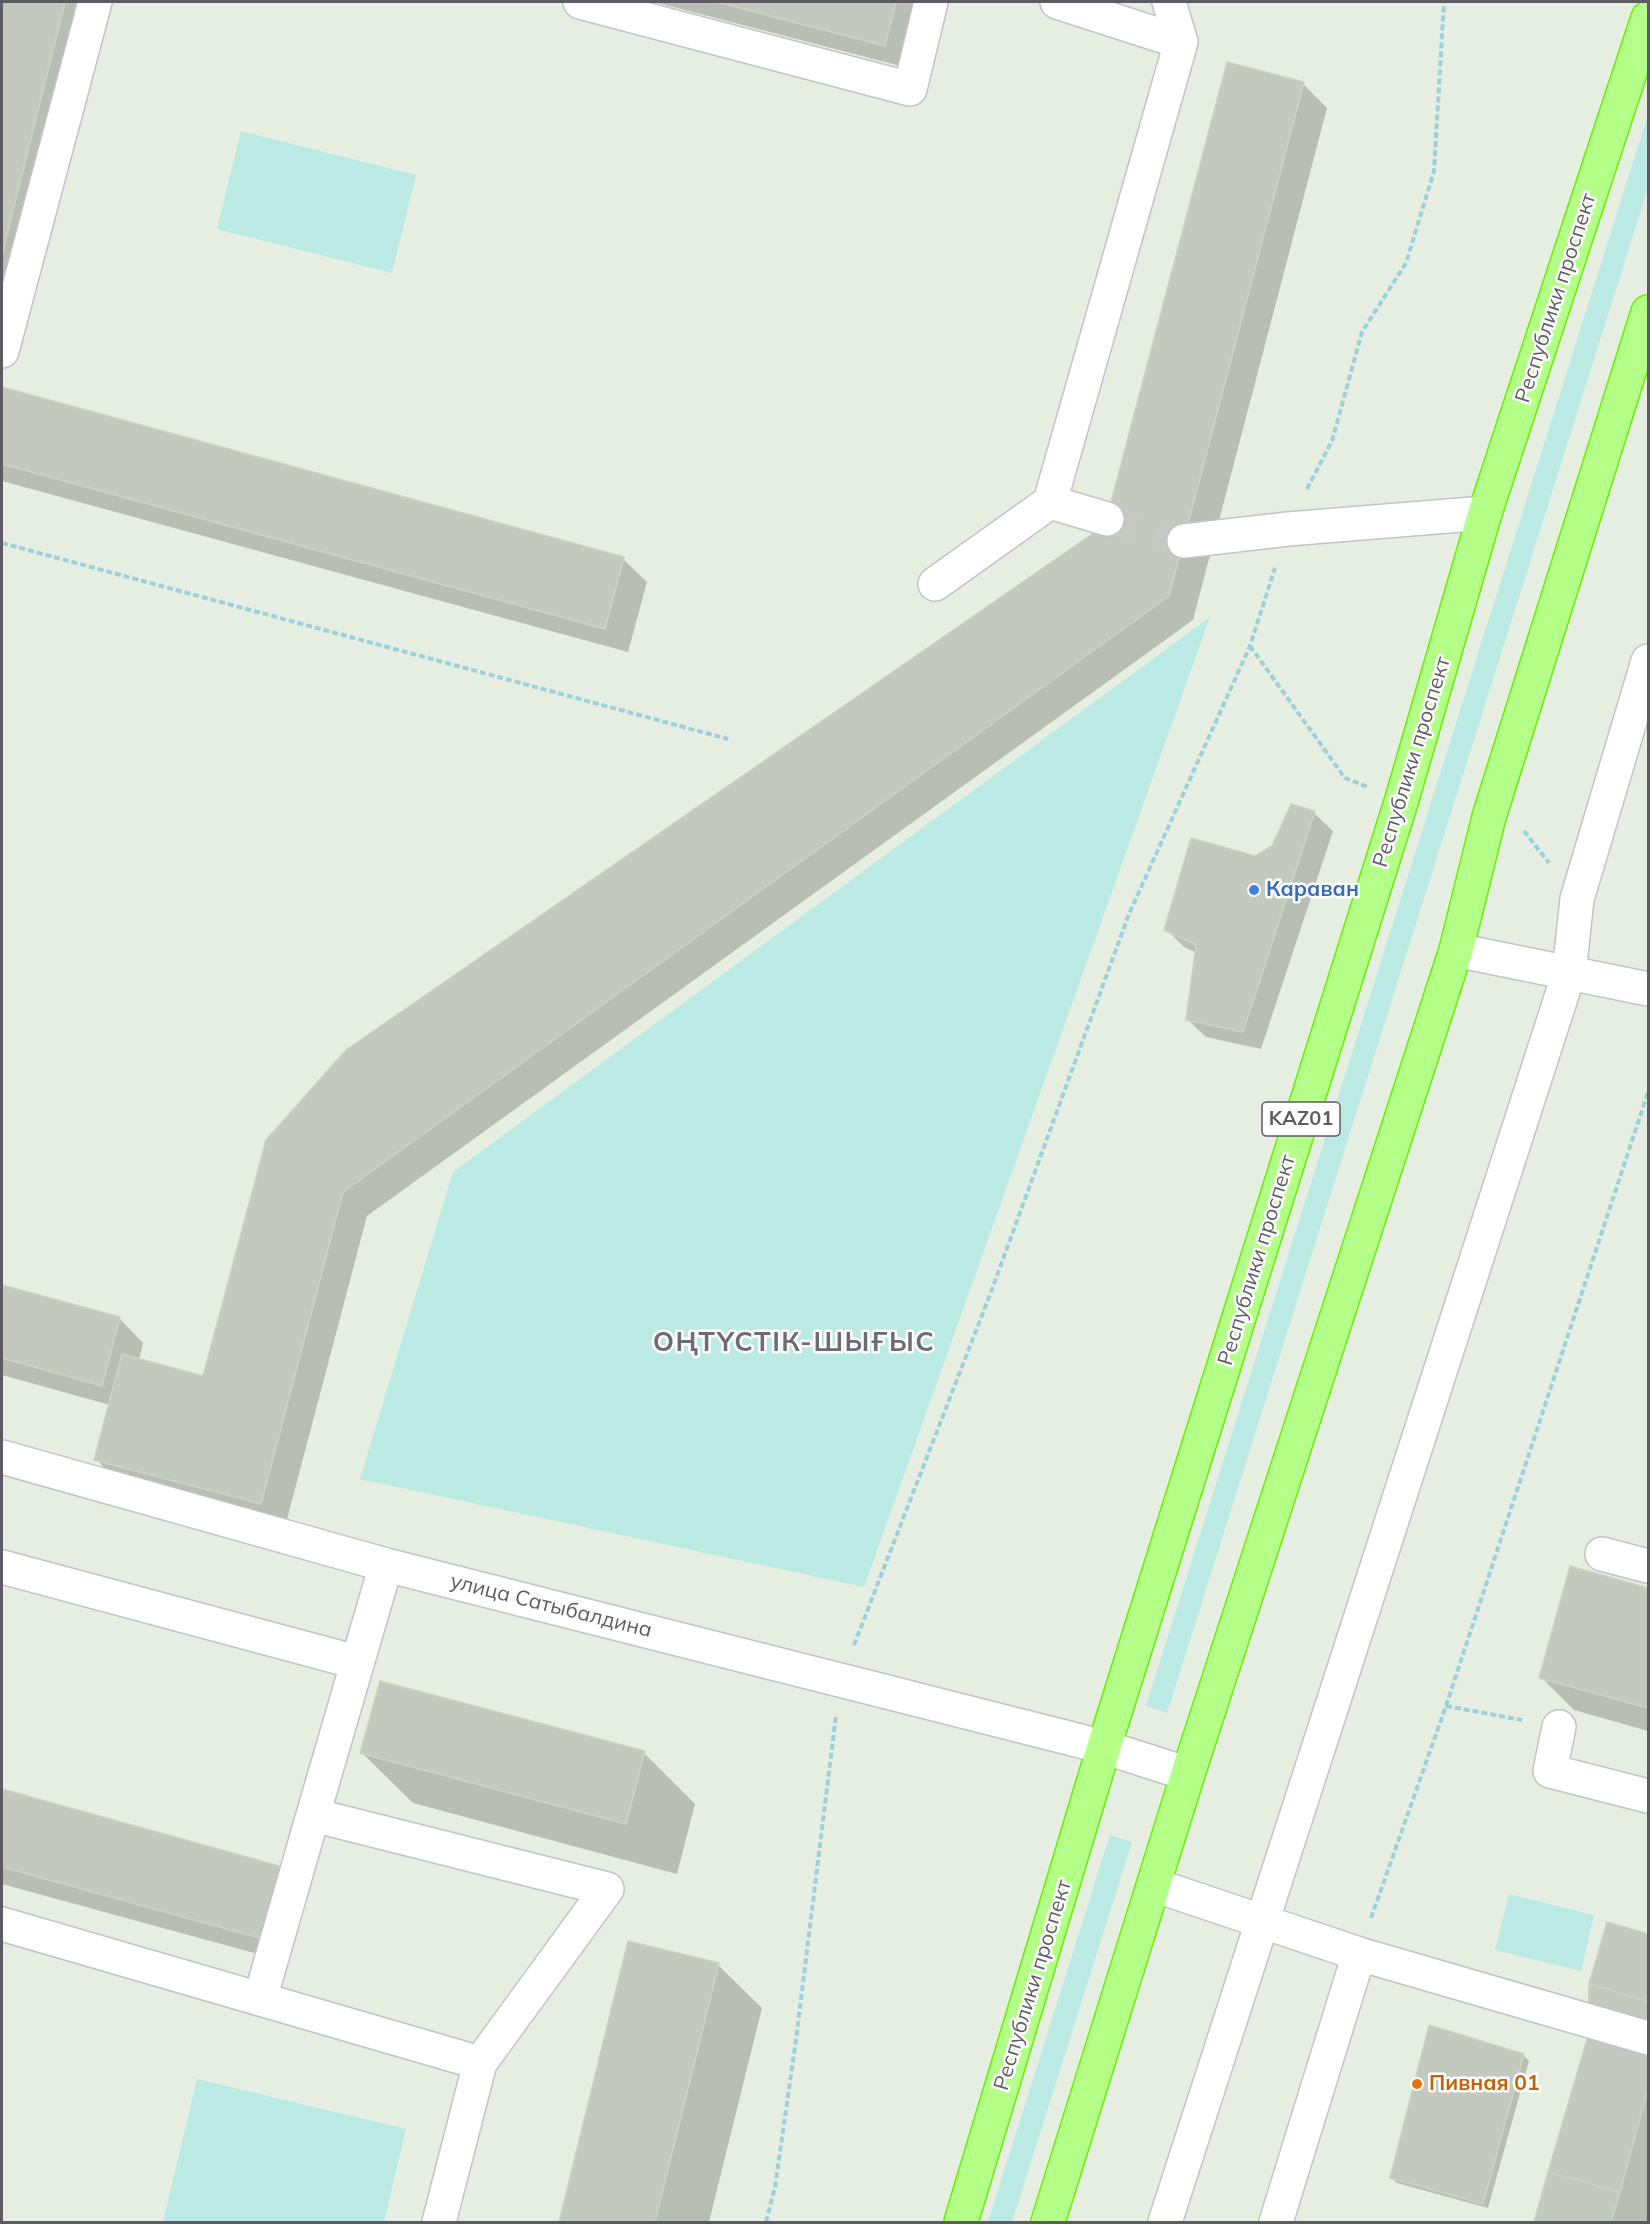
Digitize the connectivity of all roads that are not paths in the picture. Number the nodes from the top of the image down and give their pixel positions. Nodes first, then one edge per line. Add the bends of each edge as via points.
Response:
1 (95, 2) edge
2 (580, 2) edge
3 (931, 2) edge
4 (1057, 2) edge
5 (1169, 2) edge
6 (1648, 18) edge
7 (1181, 42) junction
8 (1648, 312) edge
9 (2, 351) edge
10 (1050, 502) junction
11 (1485, 513) junction
12 (1107, 519) tunnel mouth
13 (1184, 541) tunnel mouth
14 (935, 584) dead end
15 (1648, 661) edge
16 (1455, 950) junction
17 (1569, 973) junction
18 (1648, 989) edge
19 (2, 1457) edge
20 (1602, 1554) dead end
21 (386, 1565) junction
22 (1648, 1566) edge
23 (2, 1567) edge
24 (356, 1662) junction
25 (1559, 1727) road end
26 (1104, 1747) junction
27 (1188, 1774) junction
28 (1648, 1796) edge
29 (313, 1815) junction
30 (1154, 1885) junction
31 (1264, 1921) junction
32 (2, 1924) edge
33 (1359, 1954) junction
34 (260, 1999) junction
35 (1648, 2038) edge
36 (480, 2063) junction
37 (440, 2223) edge
38 (961, 2223) edge
39 (1048, 2223) edge
40 (1165, 2223) edge
41 (1276, 2223) edge

1 - 9 street
2 - 3 street via 910,89
4 - 7 street
5 - 7 street
6 - 11 highway, Республики проспект / KАZ01
7 - 10 street
8 - 16 highway via 1489,817
10 - 12 street
10 - 14 street
11 - 13 street
11 - 26 highway, Республики проспект / KАZ01 via 1402,799
15 - 17 street via 1577,899
16 - 17 street
16 - 27 highway
17 - 18 street
17 - 31 street
19 - 21 street, улица Сатыбалдина
20 - 22 street
21 - 24 street
21 - 26 street, улица Сатыбалдина
23 - 24 street
24 - 29 street
25 - 28 street via 1550,1771
26 - 27 street
26 - 38 highway, Республики проспект / KАZ01
27 - 30 highway
29 - 34 street
29 - 36 street via 607,1889
30 - 31 street
30 - 39 highway
31 - 33 street
31 - 40 street
32 - 34 street
33 - 35 street
33 - 41 street
34 - 36 street
36 - 37 street

